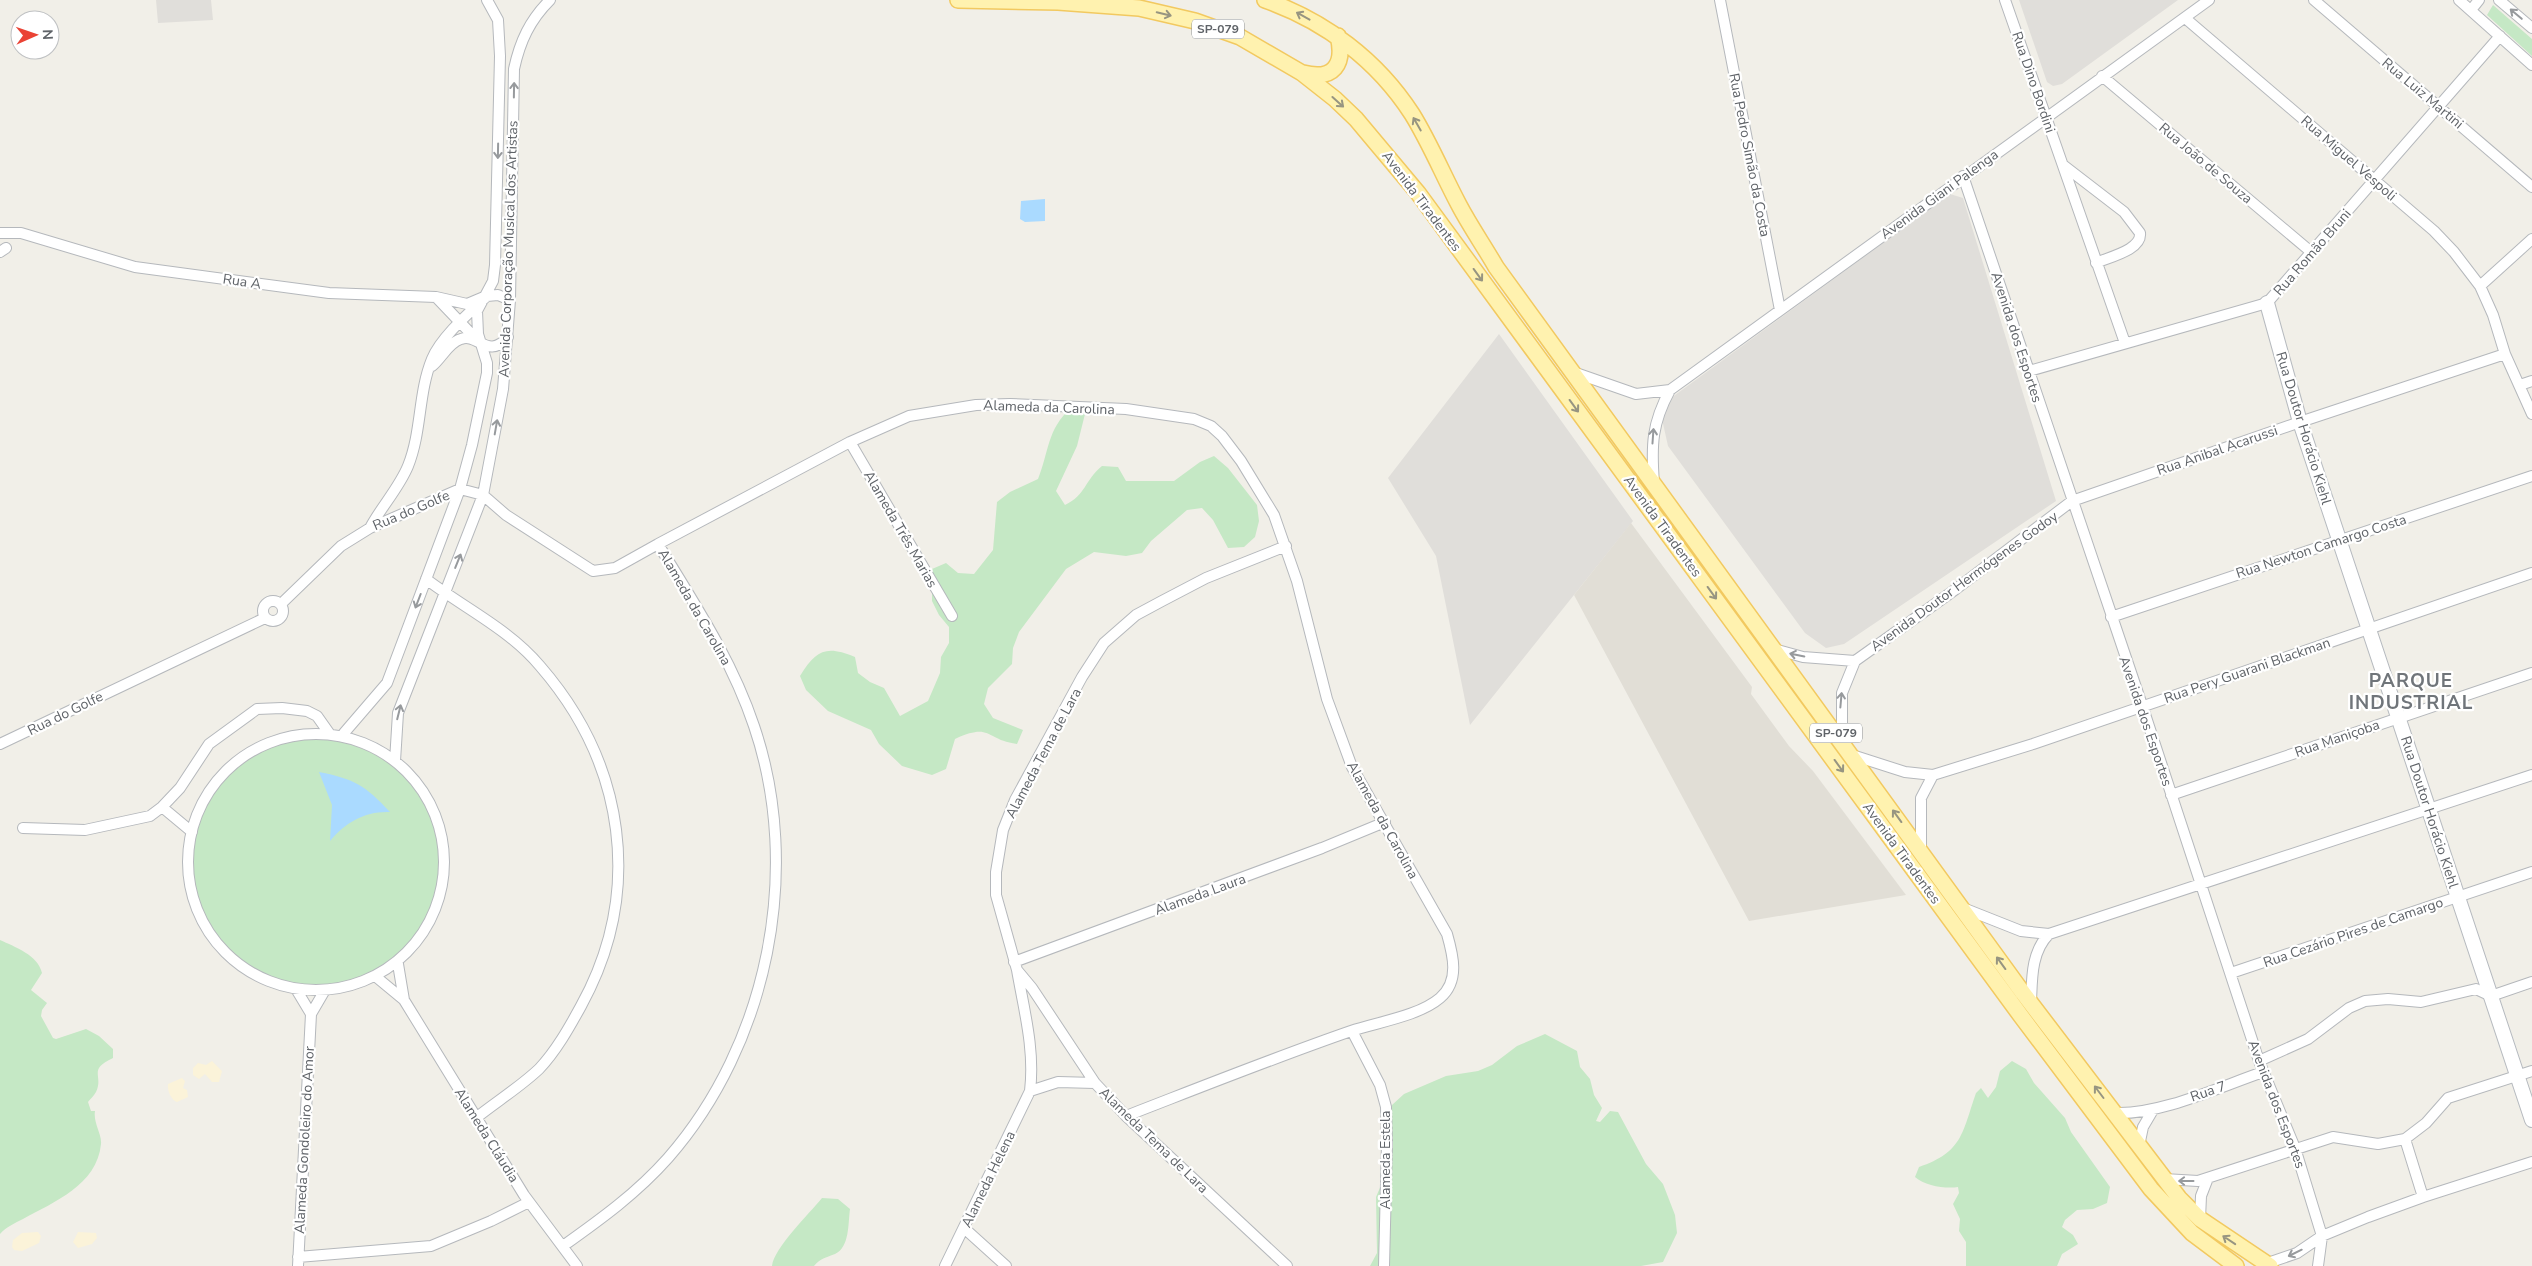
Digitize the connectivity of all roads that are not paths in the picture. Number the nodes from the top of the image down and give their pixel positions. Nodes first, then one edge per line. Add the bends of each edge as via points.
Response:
1 (487, 0) edge
2 (550, 0) edge
3 (958, 0) edge
4 (1265, 0) edge
5 (1720, 0) edge
6 (2006, 0) edge
7 (2210, 0) edge
8 (2314, 0) edge
9 (2459, 0) edge
10 (2479, 0) edge
11 (2499, 0) edge
12 (2471, 10) junction
13 (2185, 18) junction
14 (2532, 28) edge
15 (1338, 36) junction
16 (2500, 36) junction
17 (500, 60) junction
18 (516, 60) junction
19 (2532, 65) edge
20 (1302, 72) junction
21 (2102, 76) junction
22 (2440, 107) junction
23 (2045, 117) junction
24 (2062, 165) junction
25 (1964, 176) junction
26 (2375, 180) junction
27 (2532, 187) edge
28 (0, 233) edge
29 (2532, 240) edge
30 (2310, 251) junction
31 (2096, 263) junction
32 (2480, 286) junction
33 (487, 296) junction
34 (436, 297) junction
35 (510, 300) junction
36 (2267, 304) junction
37 (1780, 310) junction
38 (460, 323) junction
39 (508, 337) junction
40 (2124, 343) junction
41 (483, 346) junction
42 (2505, 354) junction
43 (429, 369) junction
44 (2029, 371) junction
45 (1572, 372) junction
46 (2532, 381) edge
47 (2520, 385) junction
48 (1670, 390) junction
49 (2532, 414) edge
50 (2300, 422) junction
51 (850, 442) junction
52 (2532, 476) edge
53 (1654, 485) junction
54 (460, 489) junction
55 (484, 495) junction
56 (2072, 501) junction
57 (370, 528) junction
58 (2338, 539) junction
59 (658, 544) junction
60 (1286, 546) junction
61 (2532, 573) edge
62 (426, 580) junction
63 (445, 594) junction
64 (952, 616) dead end
65 (2111, 617) junction
66 (2369, 629) junction
67 (1774, 649) junction
68 (1855, 661) junction
69 (2532, 674) edge
70 (2142, 705) junction
71 (2399, 718) junction
72 (329, 733) junction
73 (344, 733) junction
74 (1842, 742) junction
75 (0, 744) edge
76 (1852, 755) junction
77 (395, 760) junction
78 (1933, 775) junction
79 (2532, 775) edge
80 (2171, 795) junction
81 (162, 807) junction
82 (2428, 809) junction
83 (1385, 822) junction
84 (23, 828) dead end
85 (192, 832) junction
86 (1921, 849) junction
87 (2532, 872) edge
88 (2200, 884) junction
89 (2458, 897) junction
90 (1961, 907) junction
91 (2049, 934) junction
92 (398, 964) junction
93 (1016, 966) junction
94 (2231, 973) junction
95 (375, 976) junction
96 (2532, 982) edge
97 (296, 989) junction
98 (325, 990) junction
99 (2490, 996) junction
100 (404, 1000) junction
101 (2031, 1002) junction
102 (311, 1014) junction
103 (1352, 1031) junction
104 (2259, 1061) junction
105 (2532, 1071) edge
106 (2263, 1072) junction
107 (2517, 1076) junction
108 (1095, 1083) junction
109 (1030, 1091) junction
110 (2153, 1110) junction
111 (2115, 1113) junction
112 (1126, 1116) junction
113 (476, 1118) junction
114 (2532, 1120) edge
115 (2405, 1139) junction
116 (2139, 1146) junction
117 (2295, 1148) junction
118 (2532, 1162) edge
119 (2208, 1178) junction
120 (2164, 1180) junction
121 (2423, 1197) junction
122 (529, 1202) junction
123 (2200, 1219) junction
124 (964, 1228) junction
125 (2322, 1236) junction
126 (563, 1246) junction
127 (298, 1261) edge
128 (2267, 1265) edge
129 (577, 1266) edge
130 (945, 1266) edge
131 (1006, 1266) edge
132 (1287, 1266) edge
133 (1384, 1266) edge
134 (2236, 1266) edge
135 (2318, 1266) edge

1 - 17 street, Avenida Corporação Musical dos Artistas via 498,20
2 - 18 street, Avenida Corporação Musical dos Artistas via 535,15
3 -> 20 main road, Avenida Tiradentes / SP-079 via 1139,8 1195,21 1240,37
15 -> 4 main road, Avenida Tiradentes / SP-079 via 1294,11
5 - 37 street, Rua Pedro Simão da Costa
6 - 23 street, Rua Dino Bordini
7 - 13 street, Avenida Giani Palenga
8 - 22 street, Rua Luiz Martini
9 - 12 street
10 - 12 street
14 -> 11 street
12 - 16 street
13 - 21 street, Avenida Giani Palenga
13 - 26 street, Rua Miguel Vespoli
15 - 20 main road via 1341,55 1334,70 1321,75
45 -> 15 main road, Avenida Tiradentes / SP-079 via 1496,267 1399,95 1358,51
16 - 19 street
16 - 22 street, Rua Romão Bruni
17 - 18 street
17 -> 33 street, Avenida Corporação Musical dos Artistas via 495,265
35 -> 18 street, Avenida Corporação Musical dos Artistas
20 -> 134 main road, Avenida Tiradentes / SP-079 via 1356,119 1418,194 2151,1189 2192,1233
21 - 23 street, Avenida Giani Palenga
21 - 30 street, Rua João de Souza
22 - 26 street, Rua Romão Bruni
22 - 27 street, Rua Luiz Martini
23 - 24 street, Rua Dino Bordini
23 - 25 street, Avenida Giani Palenga
24 - 31 street, Rua Dino Bordini
24 - 31 street via 2124,212 2140,233 2138,243 2131,248
25 - 37 street, Avenida Giani Palenga
25 - 44 street, Avenida dos Esportes
26 - 30 street, Rua Romão Bruni
26 - 32 street, Rua Miguel Vespoli via 2434,231
28 - 34 street, Rua A via 21,233 135,267 329,293
29 - 32 street
30 - 36 street, Rua Romão Bruni
31 - 40 street, Rua Dino Bordini
32 - 42 street, Rua Miguel Vespoli
33 - 34 street, Rua A via 467,304
33 - 35 street via 498,295
33 - 38 street
33 - 41 street, Avenida Corporação Musical dos Artistas via 477,311 478,334
34 - 38 street
35 - 39 street, Avenida Corporação Musical dos Artistas
36 - 40 street, Rua Romão Bruni
36 - 50 street, Rua Doutor Horácio Kiehl
37 - 48 street, Avenida Giani Palenga
38 - 41 street
38 - 43 street via 432,358
39 - 41 street via 497,346
55 -> 39 street, Avenida Corporação Musical dos Artistas via 503,389
40 - 44 street, Rua Romão Bruni
41 - 43 street via 469,338 459,339
41 - 54 street, Avenida Corporação Musical dos Artistas via 487,373
42 - 47 street, Rua Miguel Vespoli
42 - 50 street, Rua Anibal Acarussi
43 - 57 street via 419,429 407,469
44 - 56 street, Avenida dos Esportes
45 - 48 street via 1636,394
45 - 53 main road, Avenida Tiradentes / SP-079
46 - 47 street
47 - 49 street, Rua Miguel Vespoli
53 -> 48 street via 1654,427
50 - 56 street, Rua Anibal Acarussi
50 - 58 street, Rua Doutor Horácio Kiehl
51 - 59 street, Alameda da Carolina
51 - 60 street, Alameda da Carolina via 909,416 976,405 1126,409 1194,419 1211,426 1242,461 1274,515
51 - 64 street, Alameda Três Marias
52 - 58 street, Rua Newton Camargo Costa
53 - 67 main road, Avenida Tiradentes / SP-079
54 - 55 street, Rua do Golfe
54 - 57 street, Rua do Golfe
54 - 62 street, Avenida Corporação Musical dos Artistas
55 - 59 street, Rua do Golfe via 506,516 593,571 615,568
63 -> 55 street, Avenida Corporação Musical dos Artistas
56 - 65 street, Avenida dos Esportes
56 - 68 street, Avenida Doutor Hermógenes Godoy
57 - 75 street, Rua do Golfe via 341,546 281,604 272,600 264,605 266,618
58 - 65 street, Rua Newton Camargo Costa
58 - 66 street, Rua Doutor Horácio Kiehl
59 - 126 street, Alameda da Carolina via 722,650 755,727 772,816 773,909 755,1004 740,1045 710,1100 668,1158 640,1186 617,1208
60 - 83 street, Alameda da Carolina via 1298,581 1327,699 1352,768
60 - 93 street, Alameda Tema de Lara via 1206,578 1136,615 1120,627 1100,650 1015,800 1003,830 998,851 996,896
61 - 66 street, Rua Pery Guarani Blackman
62 - 63 street
62 -> 73 street, Avenida Corporação Musical dos Artistas via 387,683
77 -> 63 street, Avenida Corporação Musical dos Artistas via 398,713
63 - 113 street via 509,634 561,691 583,726 610,791 618,847 616,915 592,986 572,1024 539,1069
65 - 70 street, Avenida dos Esportes
66 - 70 street, Rua Pery Guarani Blackman
66 - 71 street, Rua Doutor Horácio Kiehl
68 -> 67 street via 1803,657
67 - 74 main road, Avenida Tiradentes / SP-079
74 -> 68 street via 1842,693
69 - 71 street, Rua Maniçoba
70 - 78 street, Rua Pery Guarani Blackman
70 - 80 street, Avenida dos Esportes
71 - 80 street, Rua Maniçoba
71 - 82 street, Rua Doutor Horácio Kiehl
72 - 73 street
72 - 81 street via 317,716 307,711 257,709 209,744 180,788
72 - 85 street via 280,738 244,755 214,782 194,818
73 - 77 street via 373,744
74 - 76 main road, Avenida Tiradentes / SP-079
76 - 78 street, Rua Pery Guarani Blackman via 1905,772
86 -> 76 main road, Avenida Tiradentes / SP-079
77 - 92 street via 422,790 439,826 444,865 437,904 419,940
78 - 86 street via 1921,798
79 - 82 street
80 - 88 street, Avenida dos Esportes
81 - 84 street via 150,816 85,830
81 - 85 street
82 - 88 street
82 - 89 street, Rua Doutor Horácio Kiehl
83 - 93 street, Alameda Laura
83 - 103 street, Alameda da Carolina via 1447,934 1454,969 1450,985 1426,1008
85 - 97 street via 187,858 192,898 209,935 236,965 272,984
86 - 90 main road, Avenida Tiradentes / SP-079
87 - 89 street, Rua Cezário Pires de Camargo
88 - 91 street
88 - 94 street, Avenida dos Esportes
89 - 94 street, Rua Cezário Pires de Camargo
89 - 99 street, Rua Doutor Horácio Kiehl
90 - 91 street via 2021,931
101 -> 90 main road, Avenida Tiradentes / SP-079
91 - 101 street via 2035,958
92 - 95 street
92 - 100 street
93 - 108 street, Alameda Tema de Lara
93 - 109 street, Alameda Helena via 1031,1050
94 - 104 street, Avenida dos Esportes
95 - 98 street via 353,986
95 - 100 street
96 - 99 street
97 - 98 street
97 - 102 street
98 - 102 street, Alameda Gondoleiro do Amor
99 - 104 street via 2476,989 2421,1002 2365,1001 2349,1008 2308,1039
99 - 107 street, Rua Doutor Horácio Kiehl
100 - 113 street, Alameda Cláudia
111 -> 101 main road, Avenida Tiradentes / SP-079
102 - 127 street, Alameda Gondoleiro do Amor
103 - 112 street, Alameda da Carolina
103 - 133 street, Alameda Estela via 1380,1085 1386,1107
104 - 106 street, Avenida dos Esportes
105 - 107 street
106 - 110 street, Rua 7
106 - 117 street, Avenida dos Esportes
107 - 114 street, Rua Doutor Horácio Kiehl
107 - 115 street via 2448,1098 2426,1123
108 - 109 street via 1058,1082
108 - 112 street, Alameda Tema de Lara
109 - 124 street, Alameda Helena
110 - 111 street, Rua 7
110 - 116 street via 2143,1127
111 - 116 main road, Avenida Tiradentes / SP-079
112 - 132 street, Alameda Tema de Lara
113 - 122 street, Alameda Cláudia
115 - 117 street via 2378,1144 2333,1137
115 - 121 street
116 - 120 main road, Avenida Tiradentes / SP-079
117 - 119 street
117 - 125 street, Avenida dos Esportes
118 - 121 street
119 -> 120 street via 2187,1182
119 - 123 street via 2201,1196
120 - 123 main road, Avenida Tiradentes / SP-079
121 - 125 street
122 - 126 street, Alameda Cláudia
122 - 127 street via 431,1246
128 -> 123 main road, Avenida Tiradentes / SP-079
124 - 130 street, Alameda Helena
124 - 131 street
125 -> 128 street via 2297,1253
125 - 135 street, Avenida dos Esportes
126 - 129 street, Alameda Cláudia

